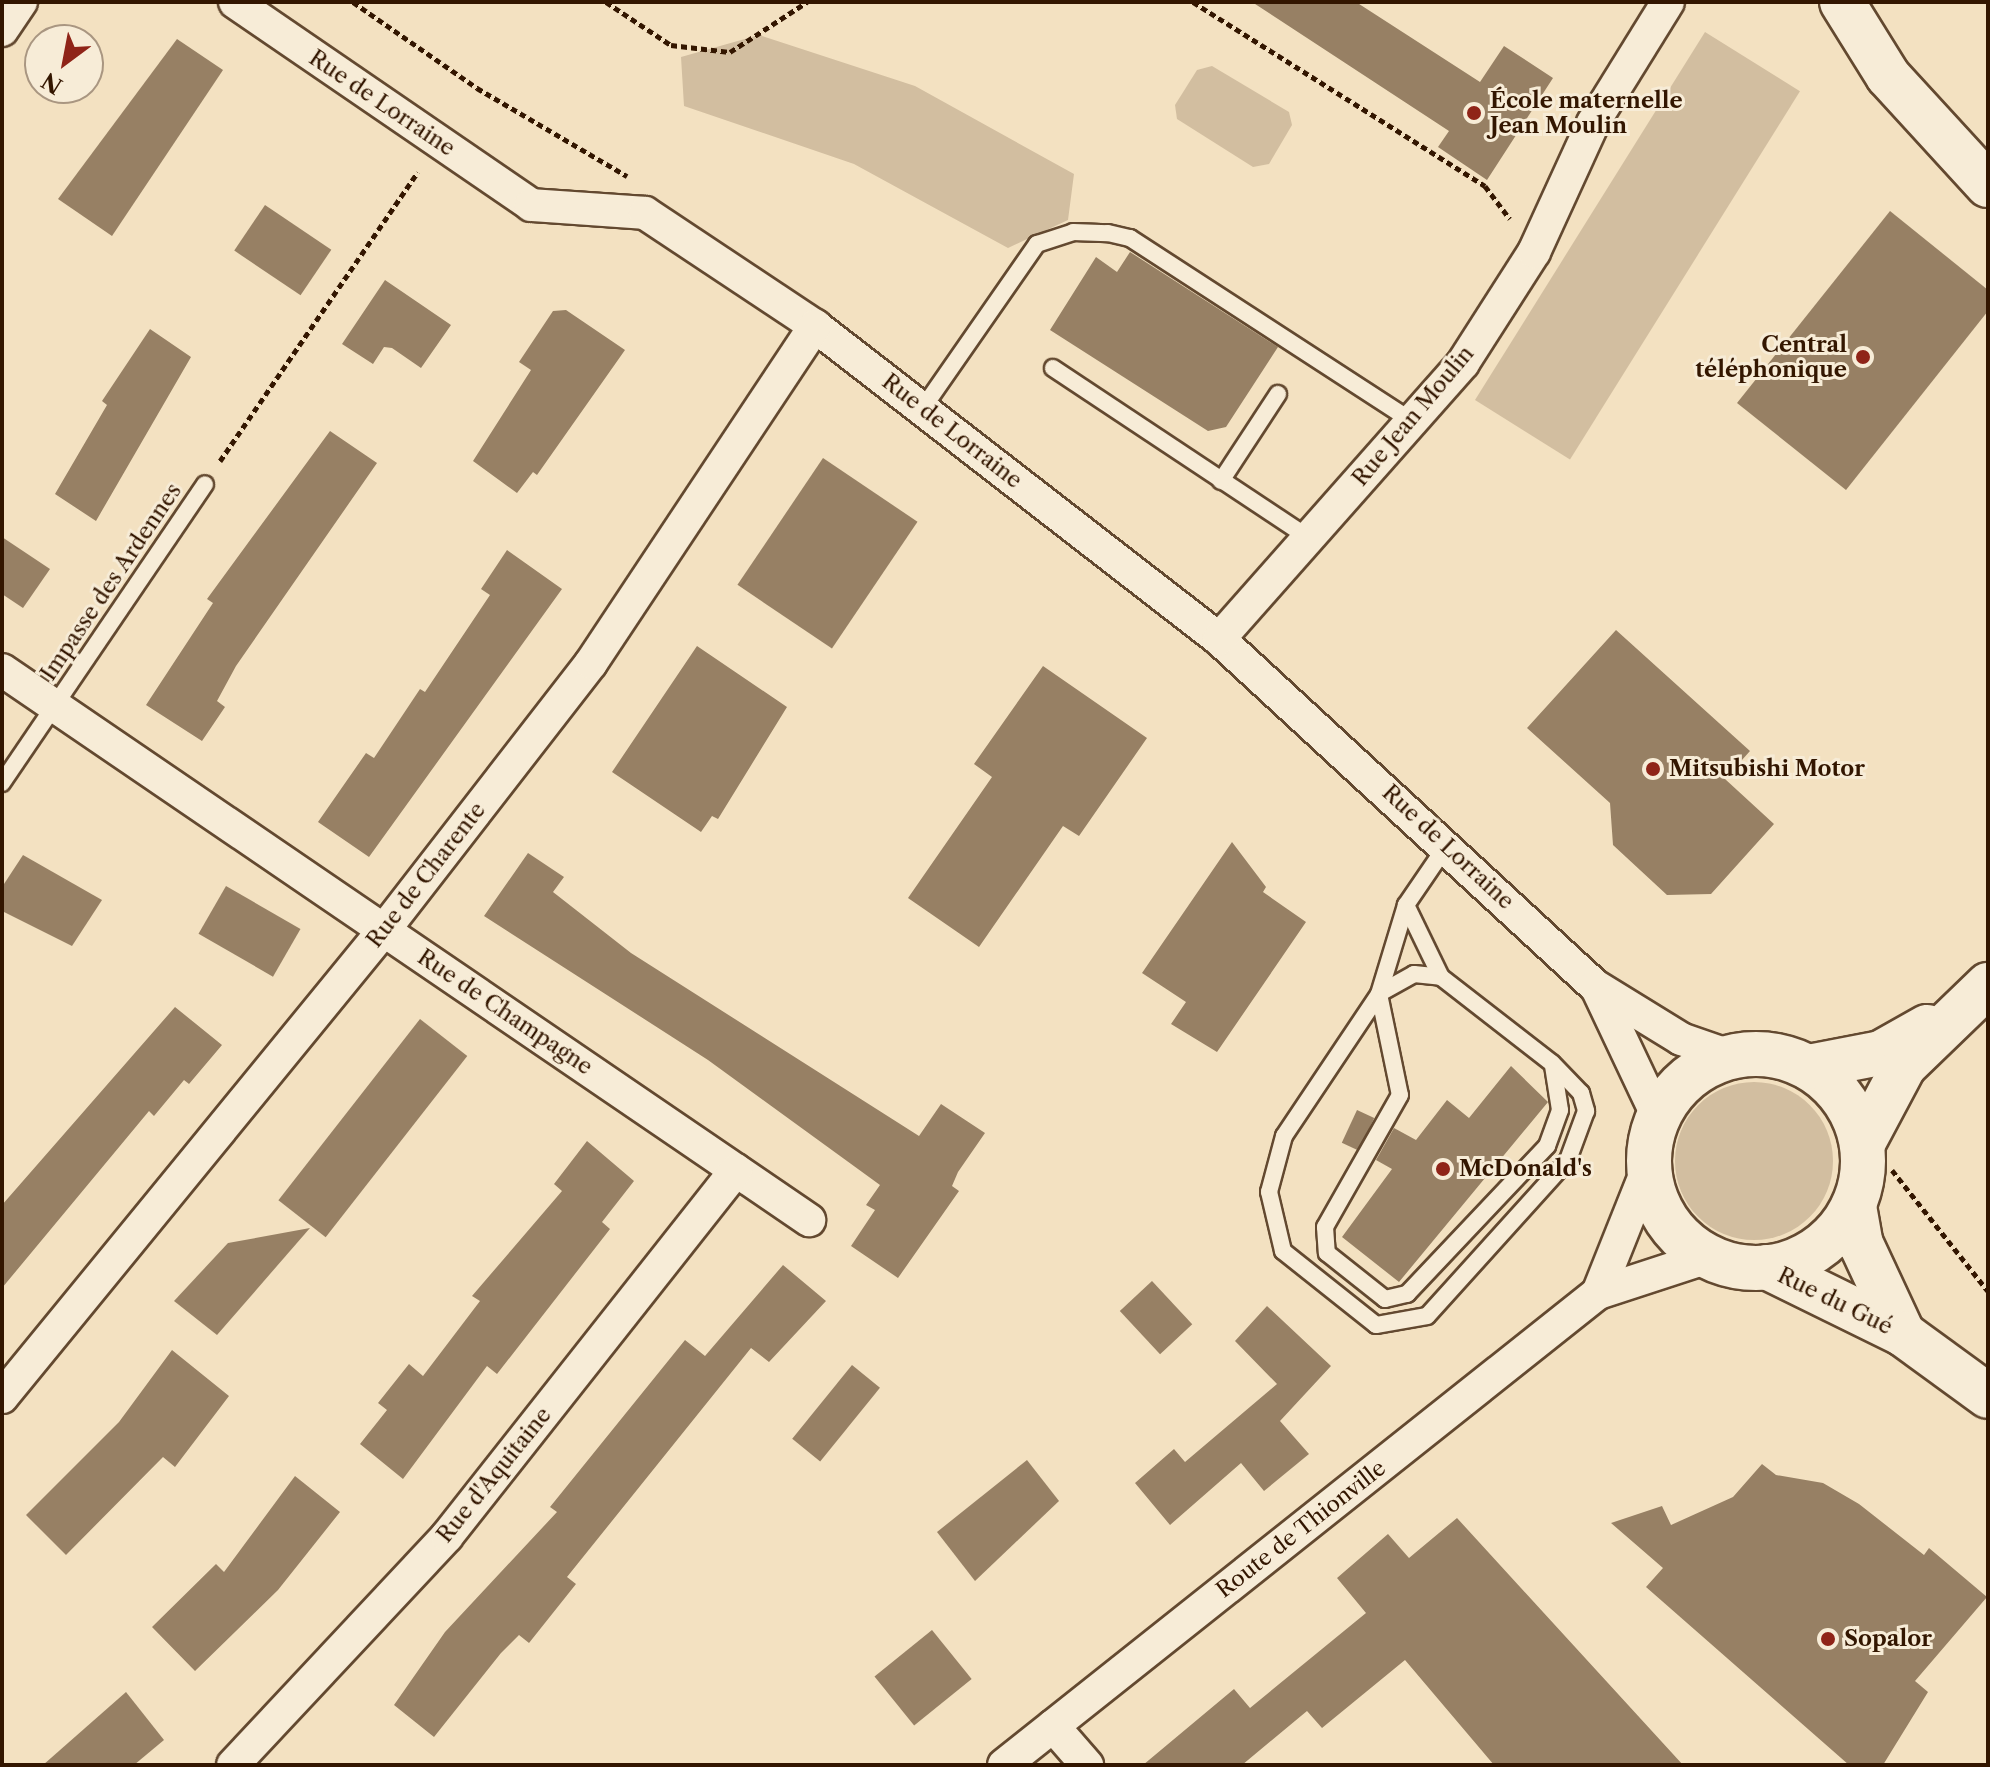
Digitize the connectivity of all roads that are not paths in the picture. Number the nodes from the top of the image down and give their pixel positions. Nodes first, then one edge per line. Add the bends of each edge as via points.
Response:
1 (21, 2) edge
2 (235, 2) edge
3 (1668, 2) edge
4 (1842, 2) edge
5 (2, 30) edge
6 (1988, 185) edge
7 (815, 326) junction
8 (1053, 368) dead end
9 (1278, 394) dead end
10 (923, 408) junction
11 (1412, 421) junction
12 (1221, 481) junction
13 (205, 484) road end
14 (1307, 537) junction
15 (1219, 639) junction
16 (2, 670) edge
17 (54, 706) junction
18 (2, 783) edge
19 (1447, 845) junction
20 (1406, 905) junction
21 (384, 930) junction
22 (1441, 977) junction
23 (1595, 986) junction
24 (1379, 994) junction
25 (1972, 997) edge
26 (1733, 1057) junction
27 (1552, 1063) junction
28 (1808, 1067) junction
29 (1658, 1117) junction
30 (1877, 1151) junction
31 (1648, 1168) junction
32 (736, 1170) junction
33 (1854, 1206) junction
34 (809, 1220) dead end
35 (1708, 1257) junction
36 (1767, 1267) junction
37 (1598, 1293) junction
38 (1903, 1334) junction
39 (1988, 1396) edge
40 (2, 1397) edge
41 (1053, 1726) junction
42 (233, 1765) edge
43 (1004, 1765) edge
44 (1087, 1765) edge

1 - 5 street
2 - 7 street, Rue de Lorraine via 531,205 645,213
3 - 11 street, Rue Jean Moulin via 1593,123 1534,252 1463,363
4 - 6 street via 1888,76
7 - 10 street, Rue de Lorraine
7 - 21 street, Rue de Charente via 591,663
8 - 12 lane
9 - 12 lane
10 - 11 lane via 1037,244 1073,232 1130,238
10 - 15 street, Rue de Lorraine
11 - 14 street, Rue Jean Moulin
12 - 14 lane
13 - 17 lane, Impasse des Ardennes
14 - 15 street, Rue Jean Moulin
15 - 19 street, Rue de Lorraine
16 - 17 street, Rue de Champagne
17 - 18 lane, Impasse des Ardennes
17 - 21 street, Rue de Champagne
19 - 20 lane
19 - 23 street, Rue de Lorraine
20 - 22 lane
20 - 24 lane
21 - 32 street, Rue de Champagne
21 - 40 street, Rue de Charente
22 - 24 lane via 1414,974
22 - 27 lane
23 - 26 street, Rue de Lorraine via 1681,1039
23 - 29 street, Rue de Lorraine
24 - 27 lane via 1400,1095 1325,1227 1327,1253 1385,1299 1407,1294 1547,1146 1560,1110
24 - 27 lane via 1284,1136 1269,1192 1283,1251 1376,1325 1427,1316 1568,1160 1586,1111 1581,1093
25 - 28 street via 1881,1053
25 - 30 street via 1904,1066
26 - 28 street via 1778,1055
26 - 29 street via 1689,1075
28 - 30 street via 1834,1086
29 - 31 street
30 - 33 street
31 - 35 street via 1655,1202 1673,1230
31 - 37 street, Route de Thionville
32 - 34 street, Rue de Champagne
32 - 42 street, Rue d'Aquitaine via 447,1536
33 - 36 street via 1818,1248
33 - 38 street, Rue du Gué via 1861,1244
35 - 36 street
35 - 37 street, Route de Thionville
36 - 38 street, Rue du Gué
37 - 41 street, Route de Thionville
38 - 39 street, Rue du Gué
41 - 43 street, Route de Thionville
41 - 44 street

